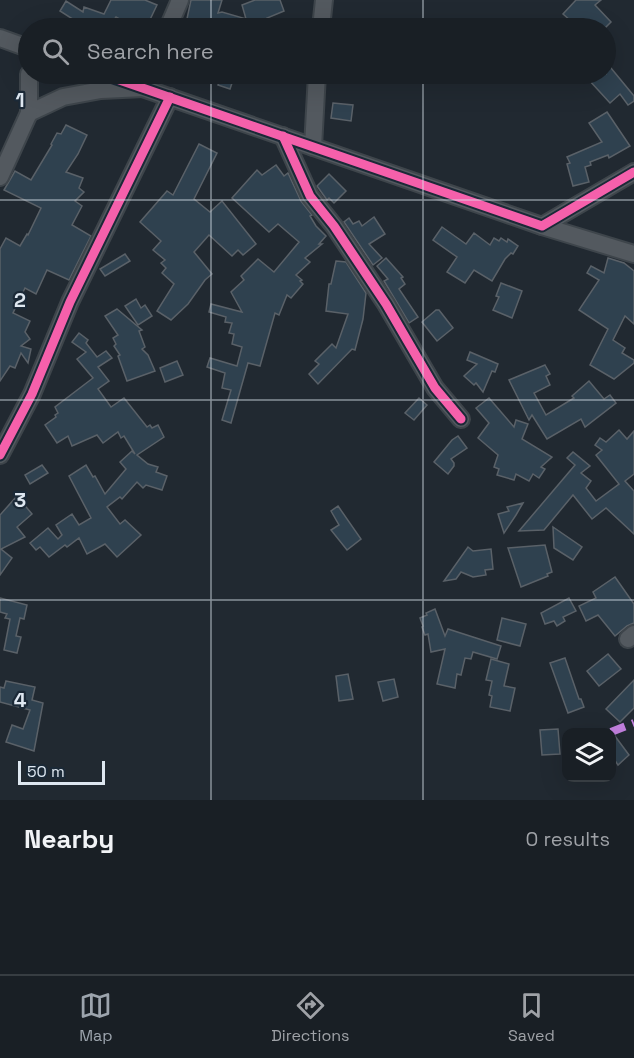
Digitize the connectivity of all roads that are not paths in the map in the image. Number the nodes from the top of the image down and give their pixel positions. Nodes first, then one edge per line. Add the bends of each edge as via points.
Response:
1 (180, 0) edge
2 (324, 0) edge
3 (172, 18) edge
4 (322, 18) edge
5 (0, 38) edge
6 (18, 44) edge
7 (28, 84) edge
8 (132, 84) edge
9 (151, 84) edge
10 (316, 84) edge
11 (170, 97) junction
12 (29, 114) junction
13 (283, 136) junction
14 (313, 147) junction
15 (634, 172) edge
16 (0, 177) edge
17 (542, 226) junction
18 (634, 254) edge
19 (461, 418) dead end
20 (0, 455) edge

1 - 3 street
2 - 4 street
5 - 6 street
7 - 12 street
8 - 12 street via 63,97
9 - 11 street
10 - 14 street
11 - 13 street
11 - 20 street
12 - 16 street
13 - 14 street
13 - 19 street via 309,196 386,304 435,388
14 - 17 street
15 - 17 street
17 - 18 street

